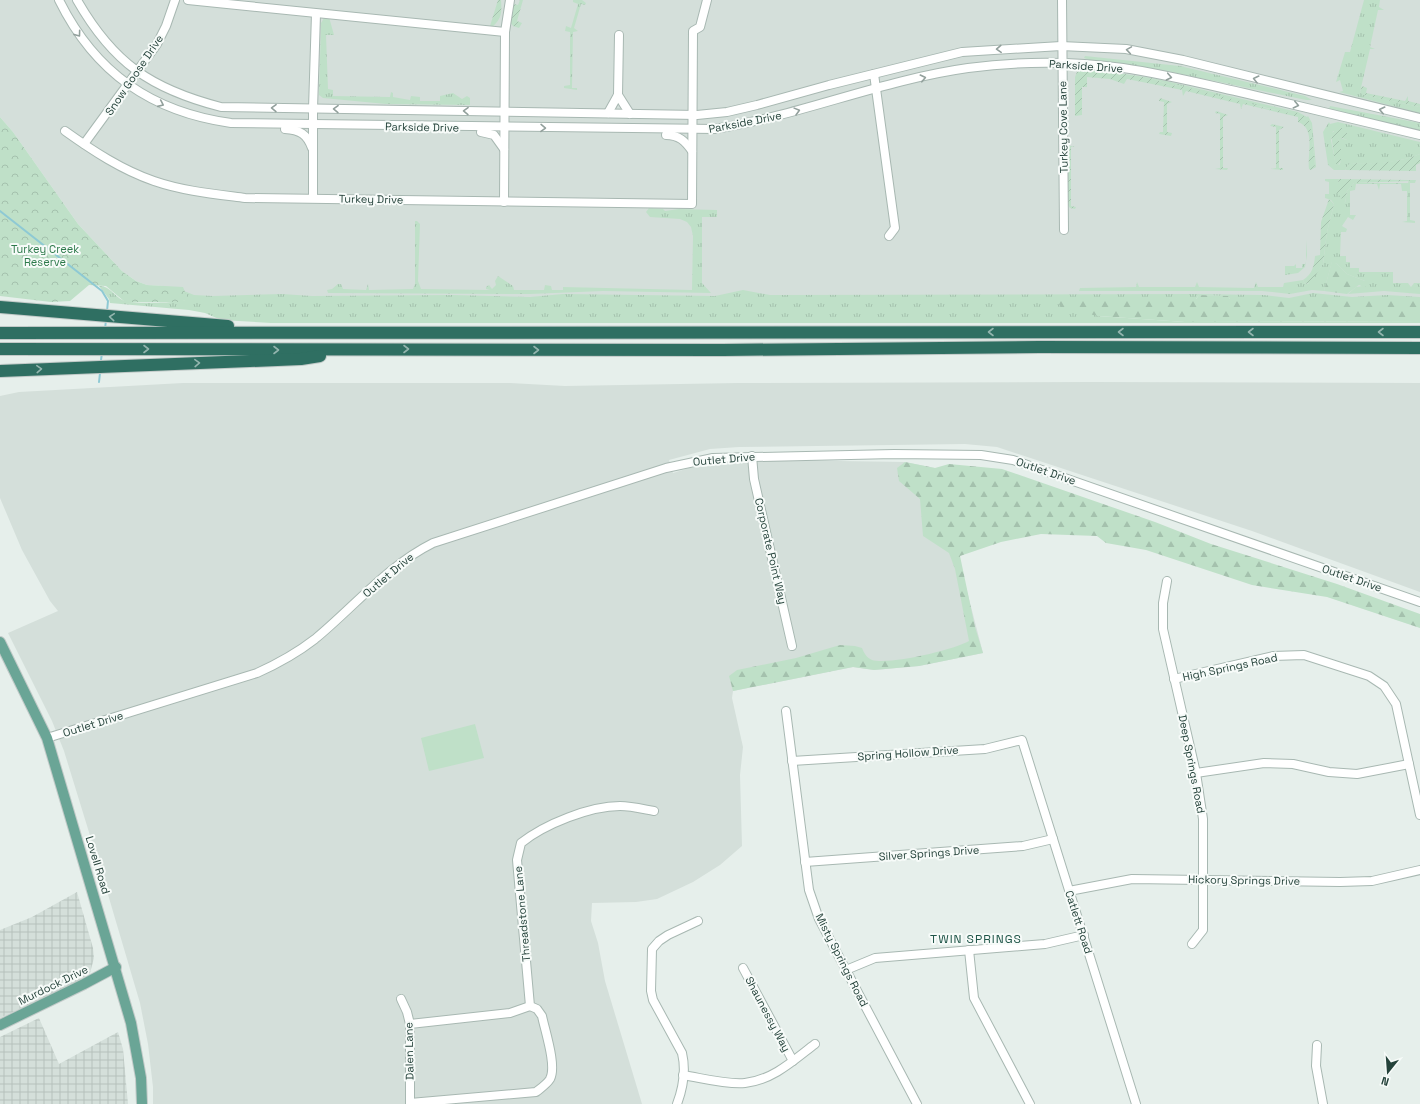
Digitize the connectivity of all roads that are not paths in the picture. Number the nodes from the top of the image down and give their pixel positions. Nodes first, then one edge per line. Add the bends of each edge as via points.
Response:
1 (59, 0) edge
2 (77, 0) edge
3 (175, 0) edge
4 (188, 0) edge
5 (510, 0) edge
6 (707, 0) edge
7 (1062, 0) edge
8 (316, 14) junction
9 (505, 32) junction
10 (619, 35) dead end
11 (1061, 46) junction
12 (1061, 62) junction
13 (137, 72) junction
14 (874, 74) junction
15 (127, 85) junction
16 (876, 89) junction
17 (618, 95) junction
18 (1323, 96) junction
19 (313, 109) junction
20 (1320, 111) junction
21 (505, 112) junction
22 (608, 113) junction
23 (630, 114) junction
24 (693, 115) junction
25 (1420, 118) edge
26 (266, 124) junction
27 (314, 125) junction
28 (463, 127) junction
29 (504, 128) junction
30 (648, 130) junction
31 (693, 130) junction
32 (66, 131) dead end
33 (1420, 135) edge
34 (84, 144) junction
35 (504, 150) junction
36 (692, 151) junction
37 (314, 154) junction
38 (313, 198) junction
39 (504, 202) junction
40 (1064, 230) dead end
41 (889, 236) dead end
42 (0, 307) edge
43 (291, 332) junction
44 (1420, 332) edge
45 (0, 333) edge
46 (1420, 348) edge
47 (0, 349) edge
48 (361, 349) junction
49 (0, 371) edge
50 (752, 456) junction
51 (1167, 581) dead end
52 (1420, 602) edge
53 (0, 642) edge
54 (792, 646) dead end
55 (1174, 679) junction
56 (786, 711) dead end
57 (47, 738) junction
58 (1022, 740) joint
59 (792, 761) junction
60 (1409, 764) junction
61 (1196, 773) junction
62 (654, 811) dead end
63 (1420, 815) edge
64 (1053, 839) junction
65 (805, 862) junction
66 (1420, 870) edge
67 (1202, 880) junction
68 (1069, 891) junction
69 (698, 921) dead end
70 (1084, 935) junction
71 (1192, 944) dead end
72 (969, 950) junction
73 (116, 967) junction
74 (743, 968) dead end
75 (846, 970) junction
76 (401, 999) dead end
77 (530, 1006) junction
78 (410, 1024) junction
79 (0, 1025) edge
80 (815, 1044) dead end
81 (1317, 1045) dead end
82 (794, 1061) junction
83 (683, 1075) junction
84 (680, 1094) junction
85 (142, 1104) edge
86 (410, 1104) edge
87 (677, 1104) edge
88 (683, 1104) edge
89 (917, 1104) edge
90 (1030, 1104) edge
91 (1136, 1104) edge
92 (1323, 1104) edge

1 -> 15 street, Parkside Drive via 69,21 91,50
2 - 13 street, Parkside Drive via 103,41
3 - 13 street, Snow Goose Drive via 162,35
4 - 8 street
5 - 9 street
6 - 24 street via 700,27 693,31
7 - 11 street, Turkey Cove Lane
8 - 9 street via 348,15
8 - 19 street
9 - 21 street
10 - 17 street
11 - 12 street, Turkey Cove Lane
11 -> 14 street, Parkside Drive via 962,52
18 -> 11 street, Parkside Drive via 1182,60 1126,49
16 -> 12 street, Parkside Drive via 970,68
12 -> 20 street, Parkside Drive via 1124,68
12 - 40 street, Turkey Cove Lane
13 - 15 street, Snow Goose Drive
19 -> 13 street, Parkside Drive via 221,107 186,98
14 - 16 street
14 - 24 street, Parkside Drive via 727,112
15 -> 26 street, Parkside Drive via 151,100 186,114 208,120
15 - 34 street, Snow Goose Drive
31 -> 16 street, Parkside Drive via 737,126
16 - 41 street via 895,228
17 - 22 street
17 - 23 street
18 - 20 street
25 -> 18 street, Parkside Drive
21 -> 19 street, Parkside Drive
19 - 27 street
20 - 33 street, Parkside Drive
21 - 22 street, Parkside Drive
21 - 29 street
22 - 23 street, Parkside Drive
23 - 24 street, Parkside Drive
24 - 31 street
26 - 27 street, Parkside Drive
26 - 37 street via 278,129 303,133
27 - 28 street, Parkside Drive
27 - 37 street
28 - 29 street, Parkside Drive
28 - 35 street via 490,133
29 -> 30 street, Parkside Drive
29 - 35 street
30 - 31 street, Parkside Drive
30 - 36 street via 660,135 675,135
31 - 36 street
32 - 34 street, Turkey Drive
34 - 38 street, Turkey Drive via 120,166 154,181 197,192 245,198
35 - 39 street
36 - 39 street, Turkey Drive via 692,204
37 - 38 street
38 - 39 street, Turkey Drive
43 -> 42 highway
44 -> 43 highway
43 - 45 highway
48 -> 46 highway
47 -> 48 highway
49 -> 48 highway via 301,358
50 - 52 street, Outlet Drive via 981,455 1013,460
50 - 54 street, Corporate Point Way via 754,479
50 - 57 street, Outlet Drive via 713,458 676,465 434,543 414,553 314,639 277,664 257,673
51 - 55 street, Deep Springs Road via 1163,603 1163,629
53 - 57 main road, Lovell Road
55 - 60 street, High Springs Road via 1273,656 1304,655 1369,676 1384,686 1396,704
55 - 61 street, Deep Springs Road
56 - 59 street, Misty Springs Road
57 - 73 main road, Lovell Road
58 - 59 street, Spring Hollow Drive via 985,749
58 - 64 street, Catlett Road
59 - 65 street, Misty Springs Road
60 - 61 street via 1357,774 1329,772 1293,764 1264,763
60 - 63 street, High Springs Road
61 - 67 street, Deep Springs Road via 1203,820
62 - 77 street, Threadstone Lane via 621,806 594,809 529,836 521,843 517,860
64 - 65 street, Silver Springs Drive via 1023,846
64 - 68 street, Catlett Road
65 - 75 street, Misty Springs Road via 809,890 819,918
66 - 67 street, Hickory Springs Drive via 1364,881
67 - 68 street, Hickory Springs Drive via 1132,879
67 - 71 street, Deep Springs Road via 1203,930
68 - 70 street, Catlett Road
69 - 83 street via 659,941 652,949 651,955 653,1000 682,1053
70 - 72 street via 1045,944
70 - 91 street, Catlett Road
72 - 75 street via 875,958
72 - 90 street via 974,998
73 - 79 main road, Murdock Drive
73 - 85 main road, Lovell Road via 137,1048
74 - 82 street, Shaunessy Way
75 - 89 street, Misty Springs Road
76 - 78 street, Dalen Lane via 408,1012
77 - 78 street via 510,1013
77 - 86 street via 538,1009 542,1016 553,1069 544,1086 536,1092
78 - 86 street, Dalen Lane
80 - 82 street
81 - 92 street via 1316,1066
82 - 83 street via 779,1071 745,1083
83 - 84 street
84 - 87 street
84 - 88 street

